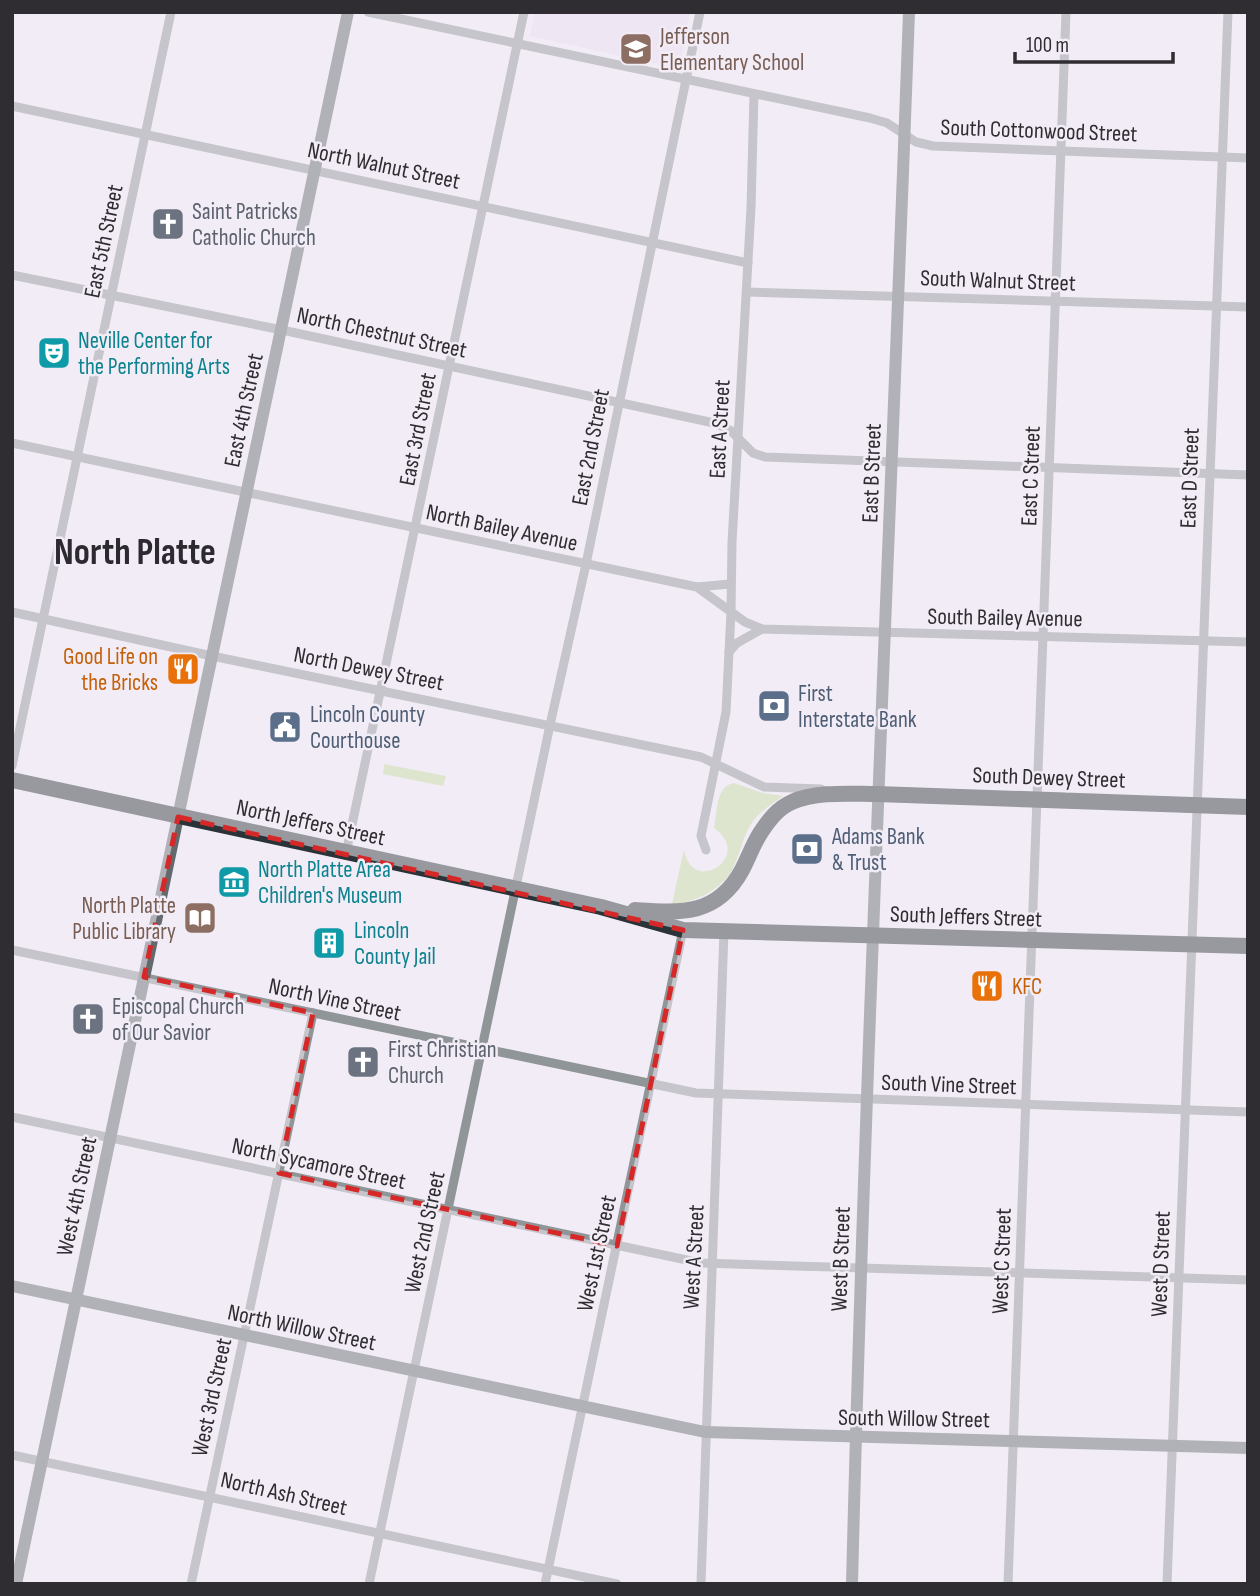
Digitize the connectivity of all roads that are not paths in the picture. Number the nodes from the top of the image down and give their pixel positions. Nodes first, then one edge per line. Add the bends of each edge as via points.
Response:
1 (171, 12) edge
2 (348, 12) edge
3 (368, 12) edge
4 (524, 12) edge
5 (700, 12) edge
6 (909, 12) edge
7 (1066, 12) edge
8 (1228, 12) edge
9 (517, 44) junction
10 (686, 80) junction
11 (754, 94) junction
12 (12, 106) edge
13 (904, 133) junction
14 (145, 134) junction
15 (1062, 151) junction
16 (1221, 157) junction
17 (1248, 158) edge
18 (314, 170) junction
19 (483, 206) junction
20 (652, 242) junction
21 (748, 263) junction
22 (12, 275) edge
23 (747, 292) junction
24 (111, 295) junction
25 (898, 296) junction
26 (1056, 301) junction
27 (1215, 306) junction
28 (1248, 307) edge
29 (282, 330) junction
30 (449, 366) junction
31 (618, 402) junction
32 (737, 438) junction
33 (12, 443) edge
34 (77, 457) junction
35 (893, 462) junction
36 (1050, 469) junction
37 (1208, 474) junction
38 (1248, 475) edge
39 (246, 493) junction
40 (416, 529) junction
41 (586, 564) junction
42 (730, 584) junction
43 (697, 587) junction
44 (12, 612) edge
45 (731, 612) junction
46 (44, 619) junction
47 (762, 629) junction
48 (886, 634) junction
49 (1044, 637) junction
50 (1202, 640) junction
51 (1248, 642) edge
52 (729, 652) junction
53 (212, 656) junction
54 (381, 690) junction
55 (550, 725) junction
56 (12, 766) edge
57 (716, 766) junction
58 (12, 780) edge
59 (849, 794) junction
60 (877, 794) junction
61 (803, 799) joint
62 (1038, 799) junction
63 (1197, 805) junction
64 (1248, 807) edge
65 (178, 817) junction
66 (706, 850) dead end
67 (346, 853) junction
68 (517, 888) junction
69 (601, 907) junction
70 (683, 930) junction
71 (724, 931) junction
72 (873, 936) junction
73 (1033, 940) junction
74 (1191, 945) junction
75 (1248, 946) edge
76 (12, 950) edge
77 (144, 977) junction
78 (313, 1013) junction
79 (483, 1050) junction
80 (650, 1085) junction
81 (718, 1095) junction
82 (867, 1100) junction
83 (1027, 1106) junction
84 (1185, 1111) junction
85 (1248, 1112) edge
86 (12, 1117) edge
87 (110, 1138) junction
88 (279, 1173) junction
89 (448, 1211) junction
90 (617, 1245) junction
91 (711, 1265) junction
92 (861, 1268) junction
93 (1020, 1274) junction
94 (1178, 1278) junction
95 (1248, 1280) edge
96 (12, 1286) edge
97 (76, 1300) junction
98 (244, 1336) junction
99 (413, 1372) junction
100 (582, 1408) junction
101 (705, 1433) junction
102 (856, 1437) junction
103 (1013, 1441) junction
104 (1172, 1445) junction
105 (1248, 1448) edge
106 (12, 1455) edge
107 (42, 1461) junction
108 (210, 1496) junction
109 (379, 1534) junction
110 (548, 1568) junction
111 (16, 1584) edge
112 (191, 1584) edge
113 (369, 1584) edge
114 (545, 1584) edge
115 (617, 1584) edge
116 (701, 1584) edge
117 (852, 1584) edge
118 (1008, 1584) edge
119 (1167, 1584) edge

1 - 14 street, East 5th Street
2 - 18 main road, East 4th Street
3 - 9 street, South Cottonwood Street
4 - 9 street, East 3rd Street
5 - 10 street, East 2nd Street
6 - 13 main road, East B Street
7 - 15 street, East C Street
8 - 16 street, East D Street
9 - 10 street, South Cottonwood Street
9 - 19 street, East 3rd Street
10 - 11 street, South Cottonwood Street
10 - 20 street, East 2nd Street
11 - 13 street, South Cottonwood Street via 884,122
11 - 21 street, East A Street
12 - 14 street, North Walnut Street
13 - 15 street, South Cottonwood Street via 933,146
13 - 25 main road, East B Street
14 - 18 street, North Walnut Street
14 - 24 street, East 5th Street
15 - 16 street, South Cottonwood Street
15 - 26 street, East C Street
16 - 17 street, South Cottonwood Street
16 - 27 street, East D Street
18 - 19 street, North Walnut Street
18 - 29 main road, East 4th Street
19 - 20 street, North Walnut Street
19 - 30 street, East 3rd Street
20 - 21 street, North Walnut Street
20 - 31 street, East 2nd Street
21 - 23 street, East A Street
22 - 24 street, North Chestnut Street
23 - 25 street, South Walnut Street
23 - 32 street, East A Street
24 - 29 street, North Chestnut Street
24 - 34 street, East 5th Street
25 - 26 street, South Walnut Street
25 - 35 main road, East B Street
26 - 27 street, South Walnut Street
26 - 36 street, East C Street
27 - 28 street, South Walnut Street
27 - 37 street, East D Street
29 - 30 street, North Chestnut Street
29 - 39 main road, East 4th Street
30 - 31 street, North Chestnut Street
30 - 40 street, East 3rd Street
31 - 32 street, North Chestnut Street via 713,423
31 - 41 street, East 2nd Street
32 - 35 street, North Chestnut Street via 752,453 765,457
32 - 42 street, East A Street
33 - 34 street, North Bailey Avenue
34 - 39 street, North Bailey Avenue
34 - 46 street, East 5th Street
35 - 36 street, North Chestnut Street
35 - 48 main road, East B Street
36 - 37 street, North Chestnut Street
36 - 49 street, East C Street
37 - 38 street, North Chestnut Street
37 - 50 street, East D Street
39 - 40 street, North Bailey Avenue
39 - 53 main road, East 4th Street
40 - 41 street, North Bailey Avenue
40 - 54 street, East 3rd Street
41 - 43 street, North Bailey Avenue
41 - 55 street, East 2nd Street
42 - 43 street, North Bailey Avenue
42 - 45 street, East A Street
43 - 45 street, North Bailey Avenue
44 - 46 street, North Dewey Street
45 - 47 street, South Bailey Avenue
45 - 52 street, East A Street
46 - 53 street, North Dewey Street
46 - 56 street, East 5th Street
47 - 48 street, South Bailey Avenue
47 - 52 street
48 - 49 street, South Bailey Avenue
48 - 60 main road, East B Street
49 - 50 street, South Bailey Avenue
49 - 62 street, East C Street
50 - 51 street, South Bailey Avenue
50 - 63 street, East D Street
52 - 57 street, East A Street via 726,712
53 - 54 street, North Dewey Street
53 - 65 main road, East 4th Street
54 - 55 street, North Dewey Street
54 - 67 street, East 3rd Street
55 - 57 street, North Dewey Street via 701,757
55 - 68 street, East 2nd Street
57 - 59 street, South Dewey Street via 764,787
57 - 66 street, East A Street via 701,836
58 - 65 highway, North Jeffers Street
59 - 60 highway, South Dewey Street
59 - 61 highway, South Dewey Street
60 - 62 highway, South Dewey Street
60 - 72 main road, East B Street
61 - 69 highway, North Jeffers Street via 783,807 768,821 737,879 718,900 681,912
62 - 63 highway, South Dewey Street
62 - 73 street, East C Street
63 - 64 highway, South Dewey Street
63 - 74 street, East D Street
65 - 67 highway, North Jeffers Street
65 - 77 main road, West 4th Street
67 - 68 highway, North Jeffers Street
68 - 69 highway, North Jeffers Street
68 - 79 street, West 2nd Street
69 - 70 highway, North Jeffers Street
70 - 71 highway, South Jeffers Street
70 - 80 street, West 1st Street
71 - 72 highway, South Jeffers Street
71 - 81 street, West A Street
72 - 73 highway, South Jeffers Street
72 - 82 main road, West B Street
73 - 74 highway, South Jeffers Street
73 - 83 street, West C Street
74 - 75 highway, South Jeffers Street
74 - 84 street, West D Street
76 - 77 street, North Vine Street
77 - 78 street, North Vine Street
77 - 87 main road, West 4th Street
78 - 79 street, North Vine Street
78 - 88 street, West 3rd Street
79 - 80 street, North Vine Street
79 - 89 street, West 2nd Street
80 - 81 street, South Vine Street
80 - 90 street, West 1st Street
81 - 82 street, South Vine Street
81 - 91 street, West A Street
82 - 83 street, South Vine Street
82 - 92 main road, West B Street
83 - 84 street, South Vine Street
83 - 93 street, West C Street
84 - 85 street, South Vine Street
84 - 94 street, West D Street
86 - 87 street, North Sycamore Street
87 - 88 street, North Sycamore Street
87 - 97 main road, West 4th Street
88 - 89 street, North Sycamore Street
88 - 98 street, West 3rd Street
89 - 90 street, North Sycamore Street
89 - 99 street, West 2nd Street
90 - 91 street, North Sycamore Street
90 - 100 street, West 1st Street
91 - 92 street, North Sycamore Street
91 - 101 street, West A Street
92 - 93 street, North Sycamore Street
92 - 102 main road, West B Street
93 - 94 street, North Sycamore Street
93 - 103 street, West C Street
94 - 95 street, North Sycamore Street
94 - 104 street, West D Street
96 - 97 main road, North Willow Street
97 - 98 main road, North Willow Street
97 - 107 main road, West 4th Street
98 - 99 main road, North Willow Street
98 - 108 street, West 3rd Street
99 - 100 main road, North Willow Street
99 - 109 street, West 2nd Street
100 - 101 main road, South Willow Street
100 - 110 street, West 1st Street
101 - 102 main road, South Willow Street
101 - 116 street, West A Street
102 - 103 main road, South Willow Street
102 - 117 main road, West B Street
103 - 104 main road, South Willow Street
103 - 118 street, West C Street
104 - 105 main road, South Willow Street
104 - 119 street, West D Street
106 - 107 street, North Ash Street
107 - 108 street, North Ash Street
107 - 111 main road, West 4th Street
108 - 109 street, North Ash Street
108 - 112 street, West 3rd Street
109 - 110 street, North Ash Street
109 - 113 street, West 2nd Street
110 - 114 street, West 1st Street
110 - 115 street, North Ash Street

